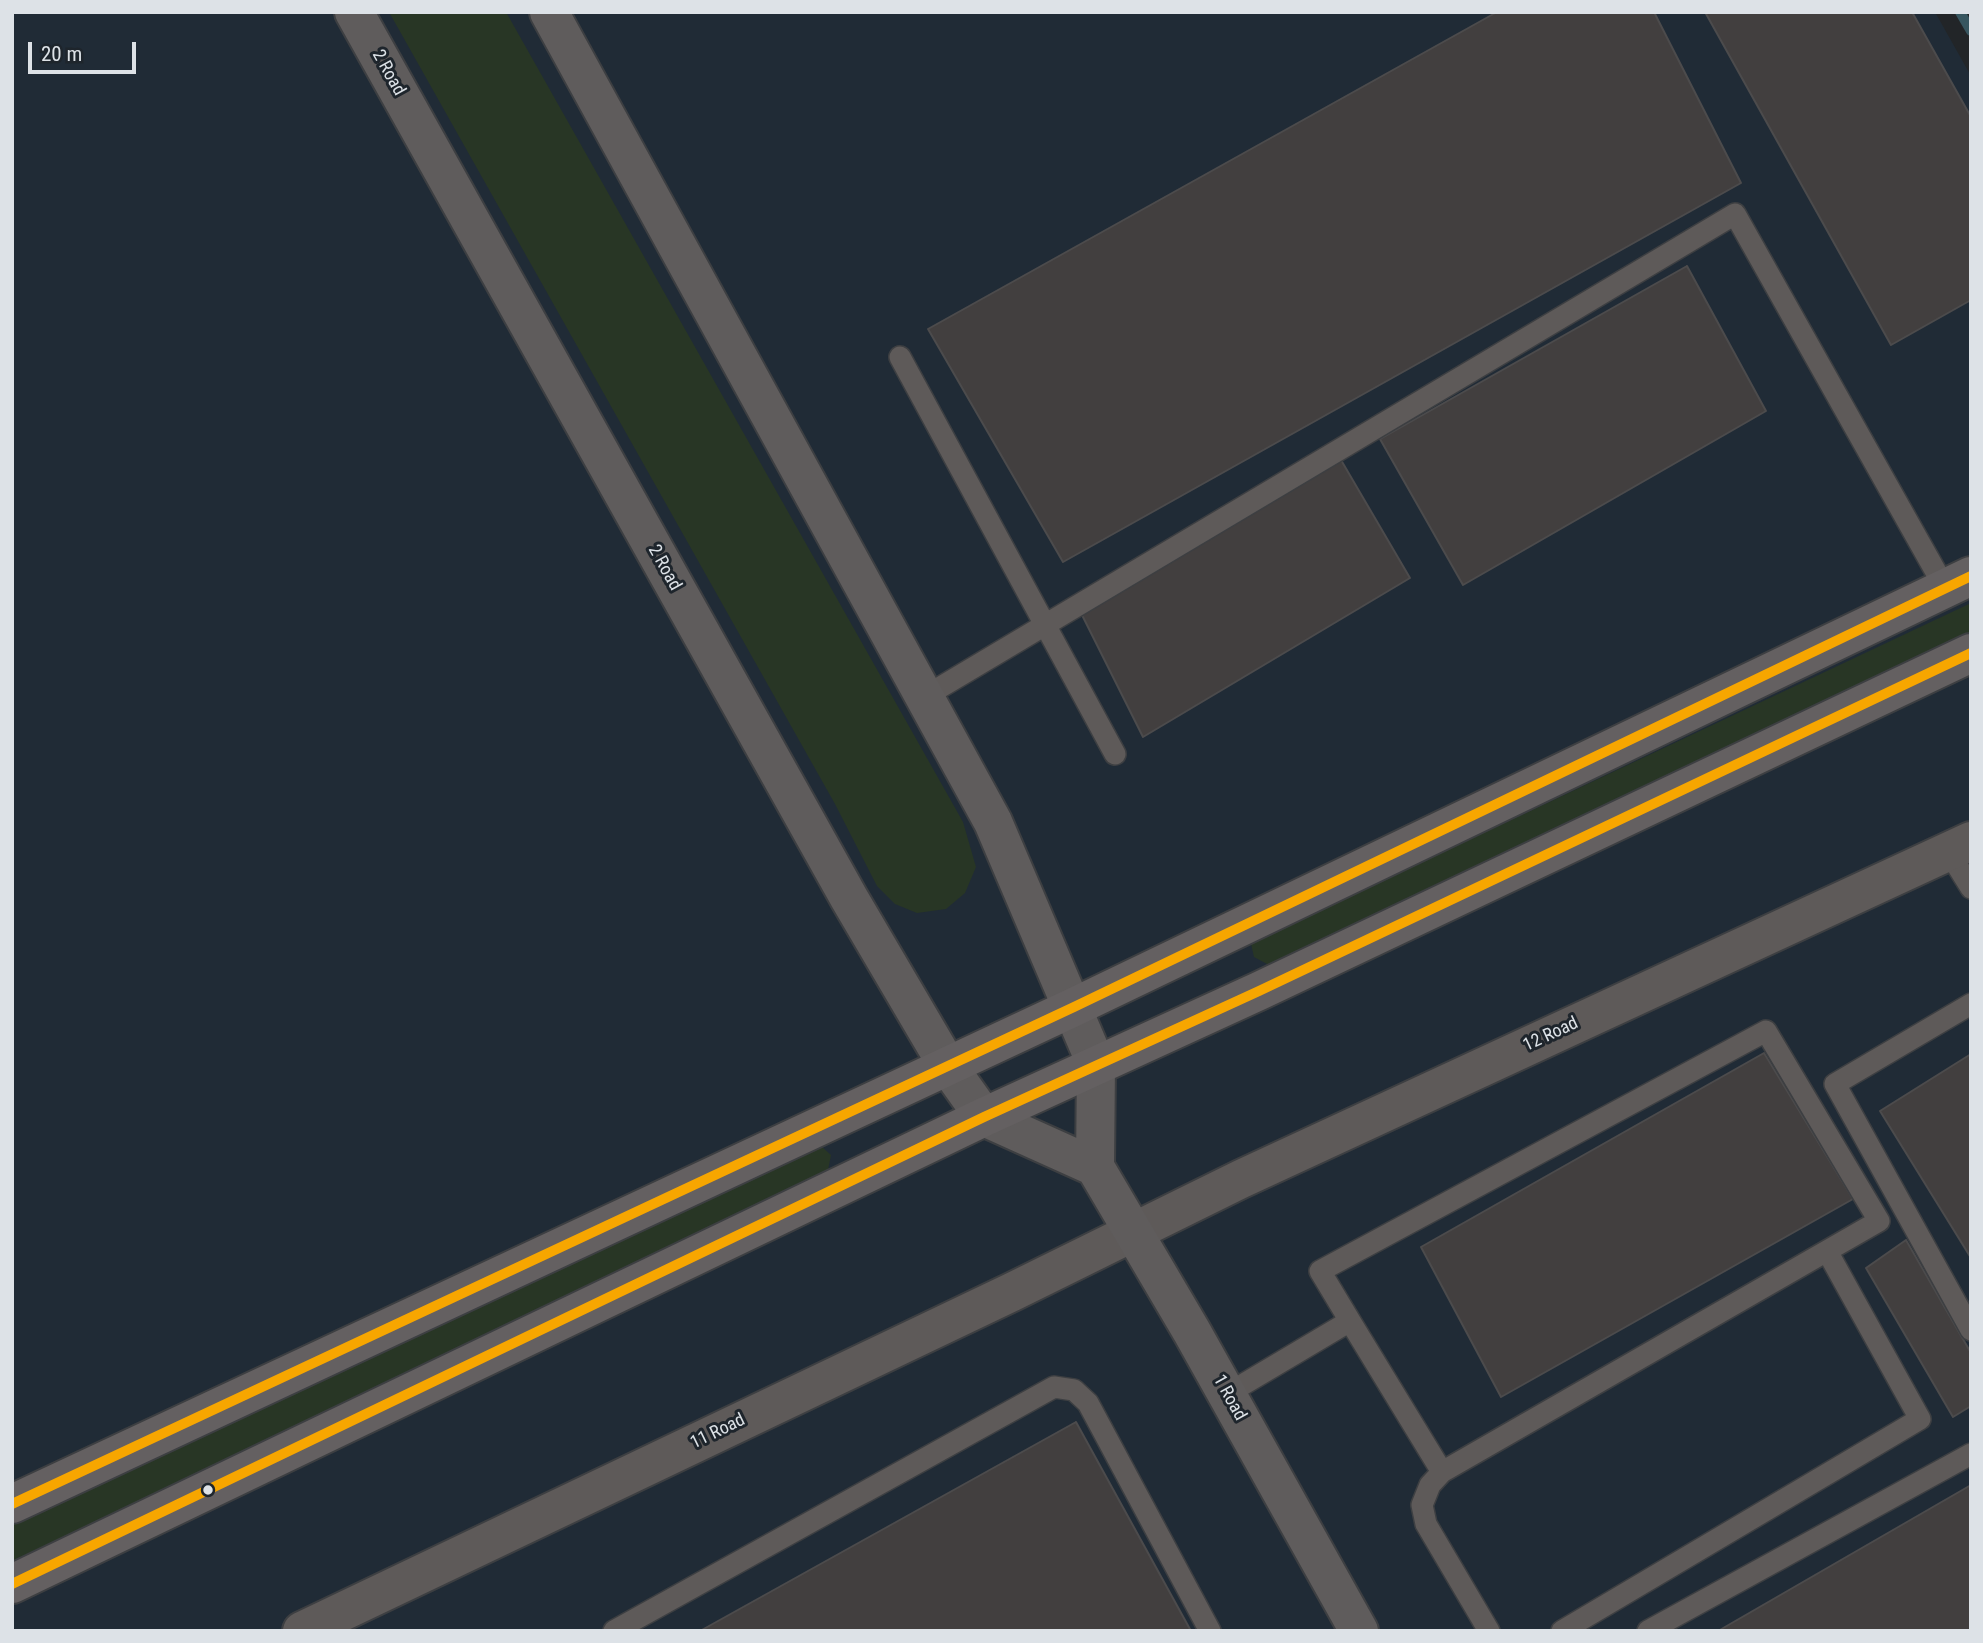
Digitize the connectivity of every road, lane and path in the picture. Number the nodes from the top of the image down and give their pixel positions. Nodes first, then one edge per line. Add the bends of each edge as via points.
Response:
1 (354, 12) edge
2 (549, 12) edge
3 (900, 357) dead end
4 (1958, 582) edge
5 (1045, 624) junction
6 (1971, 653) edge
7 (924, 697) junction
8 (1115, 754) dead end
9 (1960, 846) edge
10 (1971, 888) edge
11 (1971, 1004) edge
12 (1074, 1007) junction
13 (1096, 1064) junction
14 (947, 1065) junction
15 (984, 1117) junction
16 (1095, 1167) junction
17 (1132, 1231) junction
18 (1827, 1251) junction
19 (1349, 1321) junction
20 (1971, 1330) edge
21 (1227, 1394) junction
22 (1971, 1454) edge
23 (1442, 1472) junction
24 (12, 1504) edge
25 (12, 1584) edge
26 (302, 1631) edge
27 (614, 1631) edge
28 (1210, 1631) edge
29 (1360, 1631) edge
30 (1489, 1631) edge
31 (1562, 1631) edge
32 (1648, 1631) edge

1 - 14 main road, 2 Road
2 - 7 main road
3 - 5 lane
4 - 5 lane via 1735,214
4 - 12 highway
5 - 7 lane
5 - 8 lane
6 - 13 highway
7 - 12 main road via 993,822
9 - 10 lane
9 - 17 street, 12 Road
11 - 20 lane via 1835,1084
12 - 13 main road
12 - 14 highway
13 - 15 highway
13 - 16 main road
14 - 15 main road, 2 Road
14 - 24 highway
15 - 16 main road
15 - 25 highway
16 - 17 main road, 1 Road
17 - 21 main road, 1 Road
17 - 26 street, 11 Road
18 - 19 lane via 1879,1221 1766,1031 1320,1271
18 - 23 lane
18 - 31 lane via 1920,1419
19 - 21 lane
19 - 23 lane
21 - 29 main road, 1 Road
22 - 32 lane
23 - 30 lane via 1430,1485 1422,1505 1426,1524
27 - 28 lane via 1054,1387 1074,1390 1088,1402

